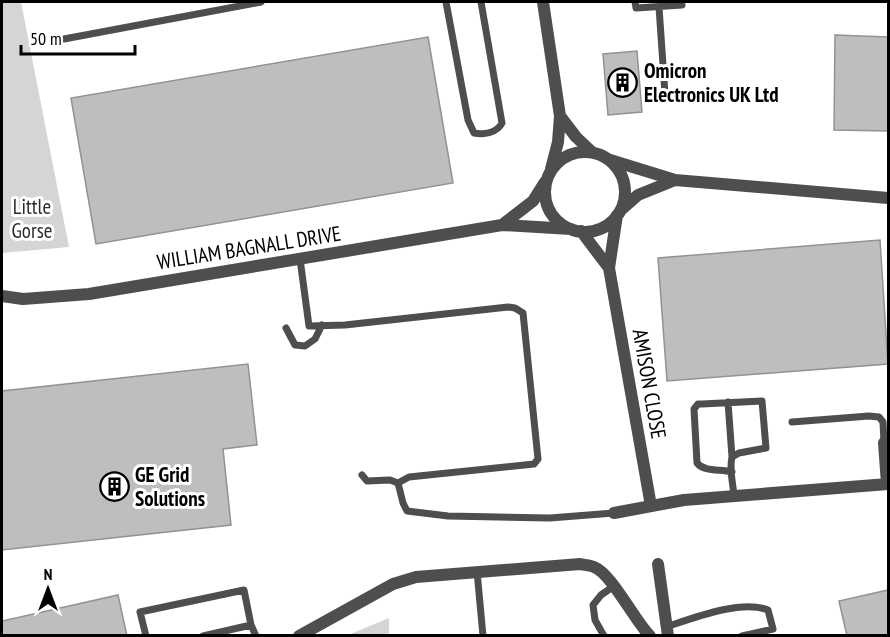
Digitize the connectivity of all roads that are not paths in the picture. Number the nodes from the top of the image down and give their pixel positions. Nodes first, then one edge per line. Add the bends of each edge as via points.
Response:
1 (261, 2) edge
2 (446, 2) edge
3 (481, 2) edge
4 (543, 2) edge
5 (635, 2) edge
6 (682, 5) dead end
7 (659, 7) junction
8 (64, 39) dead end
9 (665, 94) dead end
10 (560, 116) junction
11 (593, 153) junction
12 (607, 159) junction
13 (548, 176) junction
14 (675, 180) junction
15 (888, 198) edge
16 (618, 213) junction
17 (502, 225) junction
18 (576, 230) junction
19 (300, 259) junction
20 (609, 268) junction
21 (2, 296) edge
22 (322, 326) junction
23 (286, 328) dead end
24 (728, 402) junction
25 (792, 422) dead end
26 (884, 443) joint
27 (732, 457) junction
28 (732, 472) junction
29 (362, 476) dead end
30 (398, 483) junction
31 (888, 484) edge
32 (734, 495) junction
33 (651, 506) junction
34 (614, 513) joint
35 (658, 564) dead end
36 (477, 571) junction
37 (614, 586) junction
38 (251, 626) junction
39 (667, 631) edge
40 (773, 632) edge
41 (146, 636) edge
42 (203, 636) edge
43 (256, 636) edge
44 (299, 636) edge
45 (483, 636) edge
46 (604, 636) edge
47 (650, 636) edge
48 (742, 636) edge

1 - 8 lane
2 - 3 lane via 468,120 474,133 480,134 496,130 502,123
4 - 10 street
5 - 7 lane via 636,8
6 - 7 lane
7 - 9 lane
10 - 11 street
10 - 13 street via 558,142
11 - 12 street
11 - 13 street via 570,154
12 - 14 street
12 - 16 street via 620,173 624,185
13 - 17 street, WILLIAM BAGNALL DRIVE via 533,201
13 - 18 street via 544,194 547,206 563,226
14 - 15 street
14 - 16 street via 638,195
16 - 18 street via 598,230
16 - 20 street, AMISON CLOSE
17 - 18 street, WILLIAM BAGNALL DRIVE
17 - 19 street, WILLIAM BAGNALL DRIVE
18 - 20 street, AMISON CLOSE
19 - 21 street, WILLIAM BAGNALL DRIVE via 88,294 23,299
19 - 22 lane via 309,326
20 - 33 street, AMISON CLOSE
22 - 23 lane via 315,339 305,346 295,345
22 - 30 lane via 508,307 523,313 537,459 534,464 409,477
24 - 27 lane
24 - 27 lane via 762,401 767,444 763,450
24 - 28 lane via 698,404 694,409 697,463 703,469
25 - 26 lane via 879,417
26 - 31 street
27 - 28 lane
28 - 32 lane
29 - 30 lane
30 - 34 lane via 407,511 550,518
31 - 32 street
32 - 33 street
33 - 34 street
35 - 39 street
36 - 37 street via 580,564 596,567
36 - 44 street via 416,577 393,584
36 - 45 lane
37 - 46 lane via 593,604 595,620
37 - 47 street
38 - 41 lane via 244,590 140,612
38 - 42 lane
38 - 43 lane
39 - 40 lane via 708,613 759,606 768,610
40 - 48 lane

